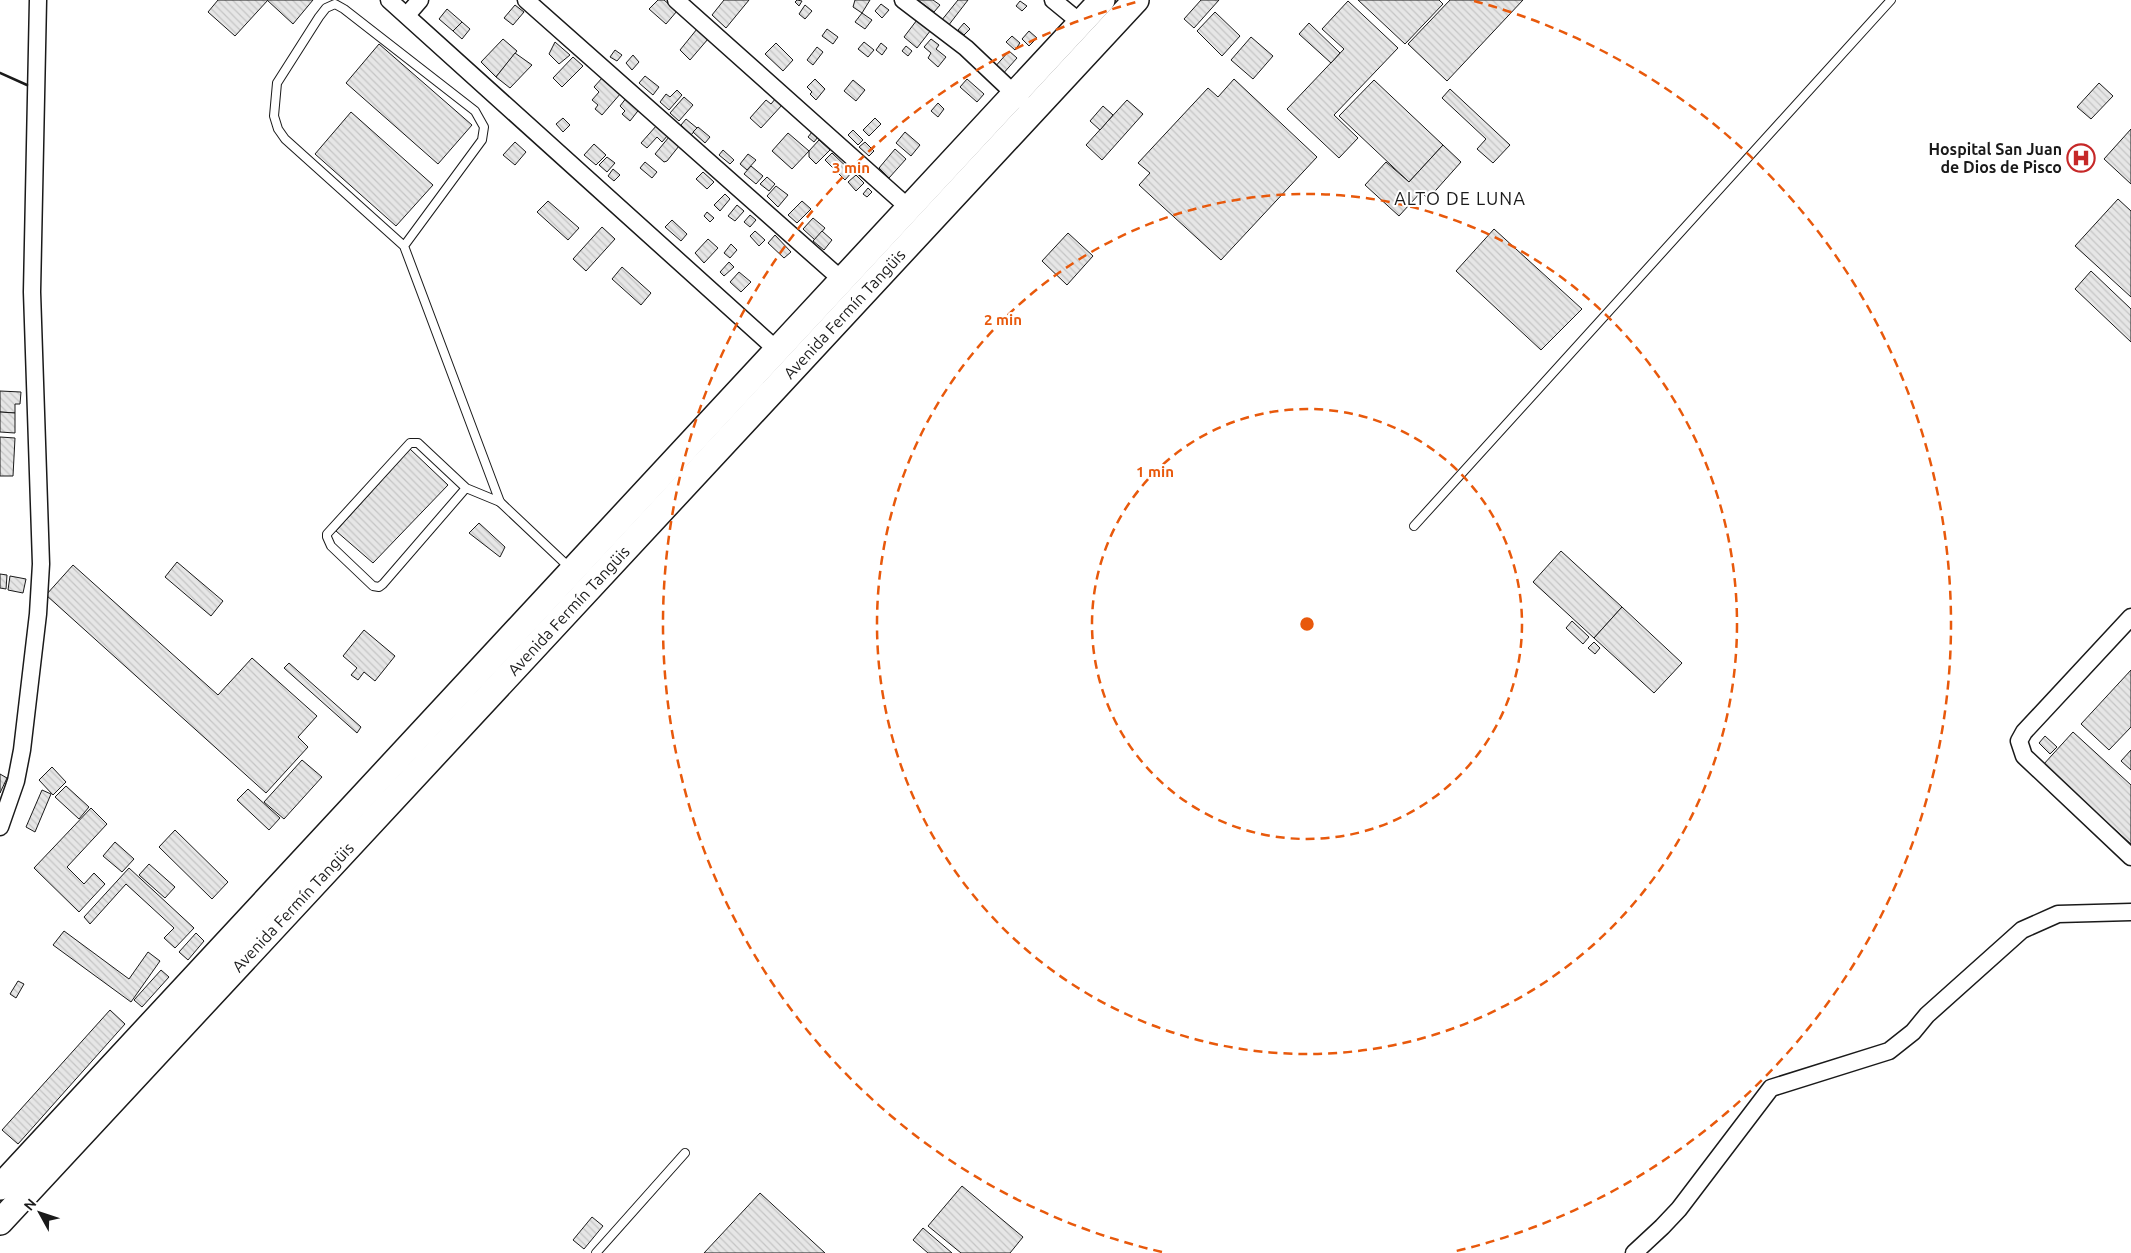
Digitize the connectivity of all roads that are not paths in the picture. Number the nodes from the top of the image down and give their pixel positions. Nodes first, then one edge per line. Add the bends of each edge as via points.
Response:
1 (38, 0) edge
2 (388, 0) edge
3 (420, 0) edge
4 (526, 0) edge
5 (676, 0) edge
6 (903, 0) edge
7 (1053, 0) edge
8 (1102, 0) edge
9 (1136, 0) edge
10 (1892, 0) edge
11 (407, 15) junction
12 (1080, 23) junction
13 (1014, 94) junction
14 (1032, 112) junction
15 (909, 208) junction
16 (404, 246) junction
17 (842, 280) junction
18 (777, 350) junction
19 (466, 488) junction
20 (500, 502) junction
21 (1414, 526) dead end
22 (572, 571) junction
23 (2131, 617) edge
24 (0, 828) edge
25 (2131, 857) edge
26 (2131, 912) edge
27 (197, 992) junction
28 (685, 1153) dead end
29 (0, 1187) edge
30 (0, 1222) edge
31 (596, 1253) edge
32 (1634, 1253) edge

1 - 24 street via 32,292 41,564 22,750 16,781
2 - 11 street
3 - 11 street
4 - 17 street
5 - 15 street
6 - 13 street via 966,48
7 - 12 street
8 - 12 main road, Avenida Fermín Tangüis
9 - 14 main road, Avenida Fermín Tangüis
10 - 21 lane
11 - 18 street
12 - 13 main road, Avenida Fermín Tangüis
13 - 14 street
13 - 15 main road, Avenida Fermín Tangüis
14 - 27 main road, Avenida Fermín Tangüis
15 - 17 main road, Avenida Fermín Tangüis
16 - 16 lane via 285,139 274,116 277,83 319,17 326,8 335,4 475,111 484,126 482,140 472,158
16 - 20 lane
17 - 18 main road, Avenida Fermín Tangüis
18 - 22 main road, Avenida Fermín Tangüis
19 - 19 lane via 418,443 410,443 327,534 327,538 331,546 373,586 379,587
19 - 20 lane
20 - 22 lane
22 - 27 main road, Avenida Fermín Tangüis
23 - 25 street via 2019,741 2024,756
26 - 32 street via 2058,914 2039,921 2022,930 1889,1051 1772,1088 1679,1209
27 - 29 main road, Avenida Fermín Tangüis
27 - 30 main road, Avenida Fermín Tangüis
28 - 31 lane

